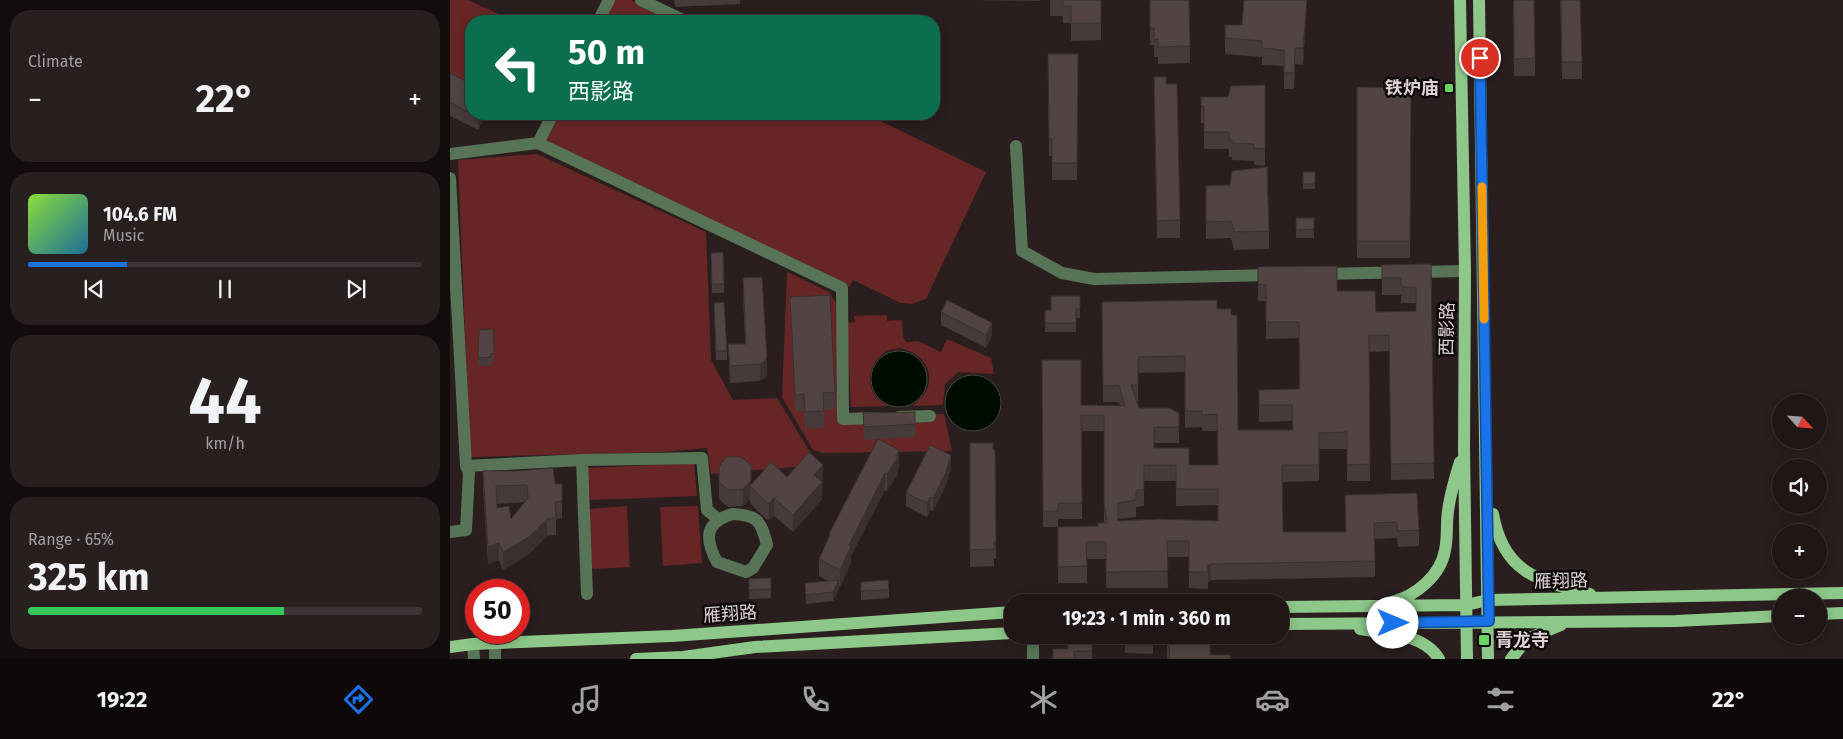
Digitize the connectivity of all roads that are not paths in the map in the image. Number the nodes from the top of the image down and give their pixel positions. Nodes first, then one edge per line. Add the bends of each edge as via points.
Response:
1 (609, 0) edge
2 (642, 0) edge
3 (1460, 0) edge
4 (1479, 0) edge
5 (601, 15) edge
6 (673, 15) edge
7 (550, 120) edge
8 (538, 143) junction
9 (1016, 146) dead end
10 (450, 154) edge
11 (450, 178) edge
12 (1465, 271) junction
13 (1309, 274) edge
14 (1290, 275) edge
15 (930, 416) dead end
16 (1464, 448) junction
17 (582, 460) junction
18 (466, 466) junction
19 (1487, 482) junction
20 (718, 518) junction
21 (450, 532) edge
22 (1843, 593) edge
23 (587, 594) dead end
24 (1607, 598) junction
25 (1488, 600) junction
26 (1466, 605) junction
27 (1379, 606) junction
28 (1289, 607) edge
29 (1004, 613) edge
30 (1843, 613) edge
31 (1827, 614) edge
32 (1772, 616) edge
33 (1489, 621) junction
34 (1580, 621) junction
35 (1467, 622) junction
36 (1289, 624) edge
37 (1320, 624) junction
38 (1004, 633) edge
39 (530, 642) edge
40 (473, 644) joint
41 (494, 644) edge
42 (1032, 644) edge
43 (450, 647) edge
44 (474, 659) edge
45 (495, 659) edge
46 (636, 659) edge
47 (1033, 659) edge
48 (1440, 659) edge
49 (1467, 659) edge
50 (1488, 659) edge
51 (1511, 659) edge

1 - 5 street
2 - 6 street
3 - 12 main road, 西影路
4 - 19 main road, 西影路
7 - 8 street
8 - 10 street
8 - 15 street via 842,288 843,419
9 - 14 street via 1022,251 1062,273 1094,278
11 - 18 street
12 - 13 street
12 - 16 main road, 西影路
16 - 26 main road, 西影路
16 - 27 main road via 1450,497 1447,543 1442,562 1430,578 1411,594
17 - 18 street
17 - 20 street via 702,458 707,510
17 - 23 street
18 - 21 street via 466,530
19 - 24 main road via 1499,540 1521,568 1546,582
19 - 25 main road, 西影路
20 - 20 street via 709,531 709,547 717,562 746,572 753,568 767,545 760,523 749,514
22 - 24 main road, 雁翔路
24 - 25 main road, 雁翔路
25 - 26 main road, 雁翔路
25 - 33 main road, 西影路
26 - 27 main road, 雁翔路
26 - 35 main road, 西影路
27 - 28 main road, 雁翔路
29 - 39 main road, 雁翔路 via 672,636
30 - 31 main road
32 - 34 main road
33 - 34 main road
33 - 35 main road
33 - 50 main road, 西影路
34 - 51 main road via 1556,626 1533,636 1521,644
35 - 37 main road
35 - 49 main road, 西影路
36 - 37 main road
37 - 48 main road via 1404,637 1430,648
38 - 46 main road, 雁翔路 via 755,647 683,657
40 - 43 main road, 雁翔路
40 - 44 street
41 - 45 street
42 - 47 street

